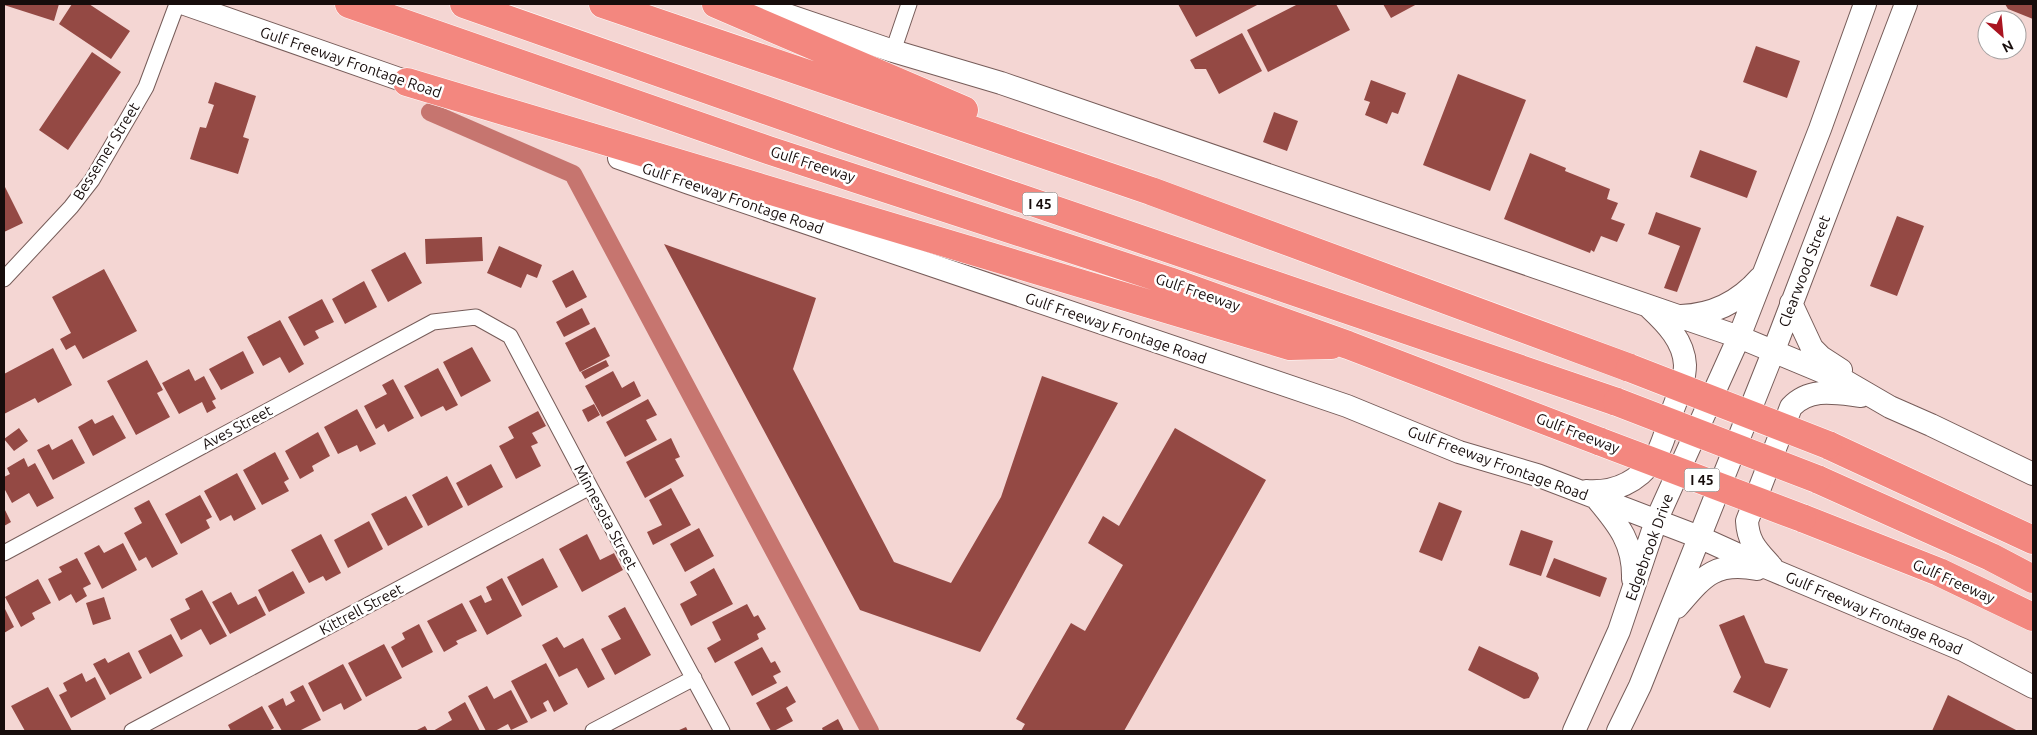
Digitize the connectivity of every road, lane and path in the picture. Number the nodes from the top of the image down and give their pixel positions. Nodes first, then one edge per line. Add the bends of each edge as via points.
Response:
1 (177, 4) edge
2 (185, 4) edge
3 (349, 4) edge
4 (464, 4) edge
5 (603, 4) edge
6 (716, 4) edge
7 (755, 4) edge
8 (909, 4) edge
9 (1865, 4) edge
10 (1906, 4) edge
11 (893, 51) junction
12 (1840, 75) junction
13 (407, 82) junction
14 (1874, 87) junction
15 (1824, 119) junction
16 (1858, 131) junction
17 (1151, 191) junction
18 (1762, 276) junction
19 (4, 279) edge
20 (1791, 303) junction
21 (1647, 305) junction
22 (1680, 316) junction
23 (476, 317) joint
24 (1739, 337) junction
25 (1348, 345) junction
26 (1774, 350) junction
27 (1872, 397) junction
28 (2033, 474) edge
29 (590, 487) junction
30 (1587, 494) junction
31 (1656, 521) junction
32 (1699, 537) junction
33 (2033, 540) edge
34 (4, 553) edge
35 (1777, 572) junction
36 (2033, 579) edge
37 (1632, 592) junction
38 (2033, 617) edge
39 (1667, 619) junction
40 (694, 678) junction
41 (2033, 687) edge
42 (132, 731) edge
43 (592, 731) edge
44 (722, 731) edge
45 (1574, 731) edge
46 (1618, 731) edge

1 - 19 street, Bessemer Street via 146,87 92,180
2 - 13 main road, Gulf Freeway Frontage Road
3 - 25 highway, Gulf Freeway / I 45 via 768,150 1169,281
4 - 36 highway, I 45, bridge via 1617,402 1817,479
5 - 17 highway
6 - 17 highway
7 - 11 main road
8 - 11 street
9 - 12 main road
10 - 14 main road, Clearwood Street
11 - 21 main road via 1001,83
12 - 14 main road
12 - 15 main road
13 - 25 highway via 1290,346
13 - 30 main road, Gulf Freeway Frontage Road via 689,183 1347,406 1459,452
14 - 16 main road, Clearwood Street
15 - 16 main road
15 - 18 main road
16 - 20 main road, Clearwood Street
17 - 33 highway, bridge via 1630,368 1828,445
18 - 22 main road via 1744,294 1722,308
18 - 24 main road
20 - 26 main road, Clearwood Street
20 - 27 main road via 1812,348
21 - 22 main road
21 - 30 main road via 1679,341 1685,365 1681,386 1655,458 1638,477 1621,488
22 - 24 main road
23 - 29 street, Minnesota Street via 510,336
23 - 34 street, Aves Street via 433,322
24 - 26 main road
24 - 31 main road, Edgebrook Drive
25 - 38 highway, Gulf Freeway / I 45, bridge via 1939,572
26 - 27 main road via 1847,382
26 - 32 main road, Clearwood Street
27 - 28 main road
27 - 35 main road via 1812,393 1791,407 1747,521 1748,534 1755,548
29 - 40 street, Minnesota Street
29 - 42 street, Kittrell Street
30 - 31 main road, Gulf Freeway Frontage Road
30 - 37 main road via 1614,519 1628,542 1633,563
31 - 32 main road, Gulf Freeway Frontage Road
31 - 37 main road, Edgebrook Drive
32 - 35 main road, Gulf Freeway Frontage Road
32 - 39 main road
35 - 39 main road via 1727,566 1717,570 1692,590
35 - 41 main road, Gulf Freeway Frontage Road via 1963,650
37 - 45 main road, Edgebrook Drive via 1619,631
39 - 46 main road
40 - 43 street
40 - 44 street, Minnesota Street

